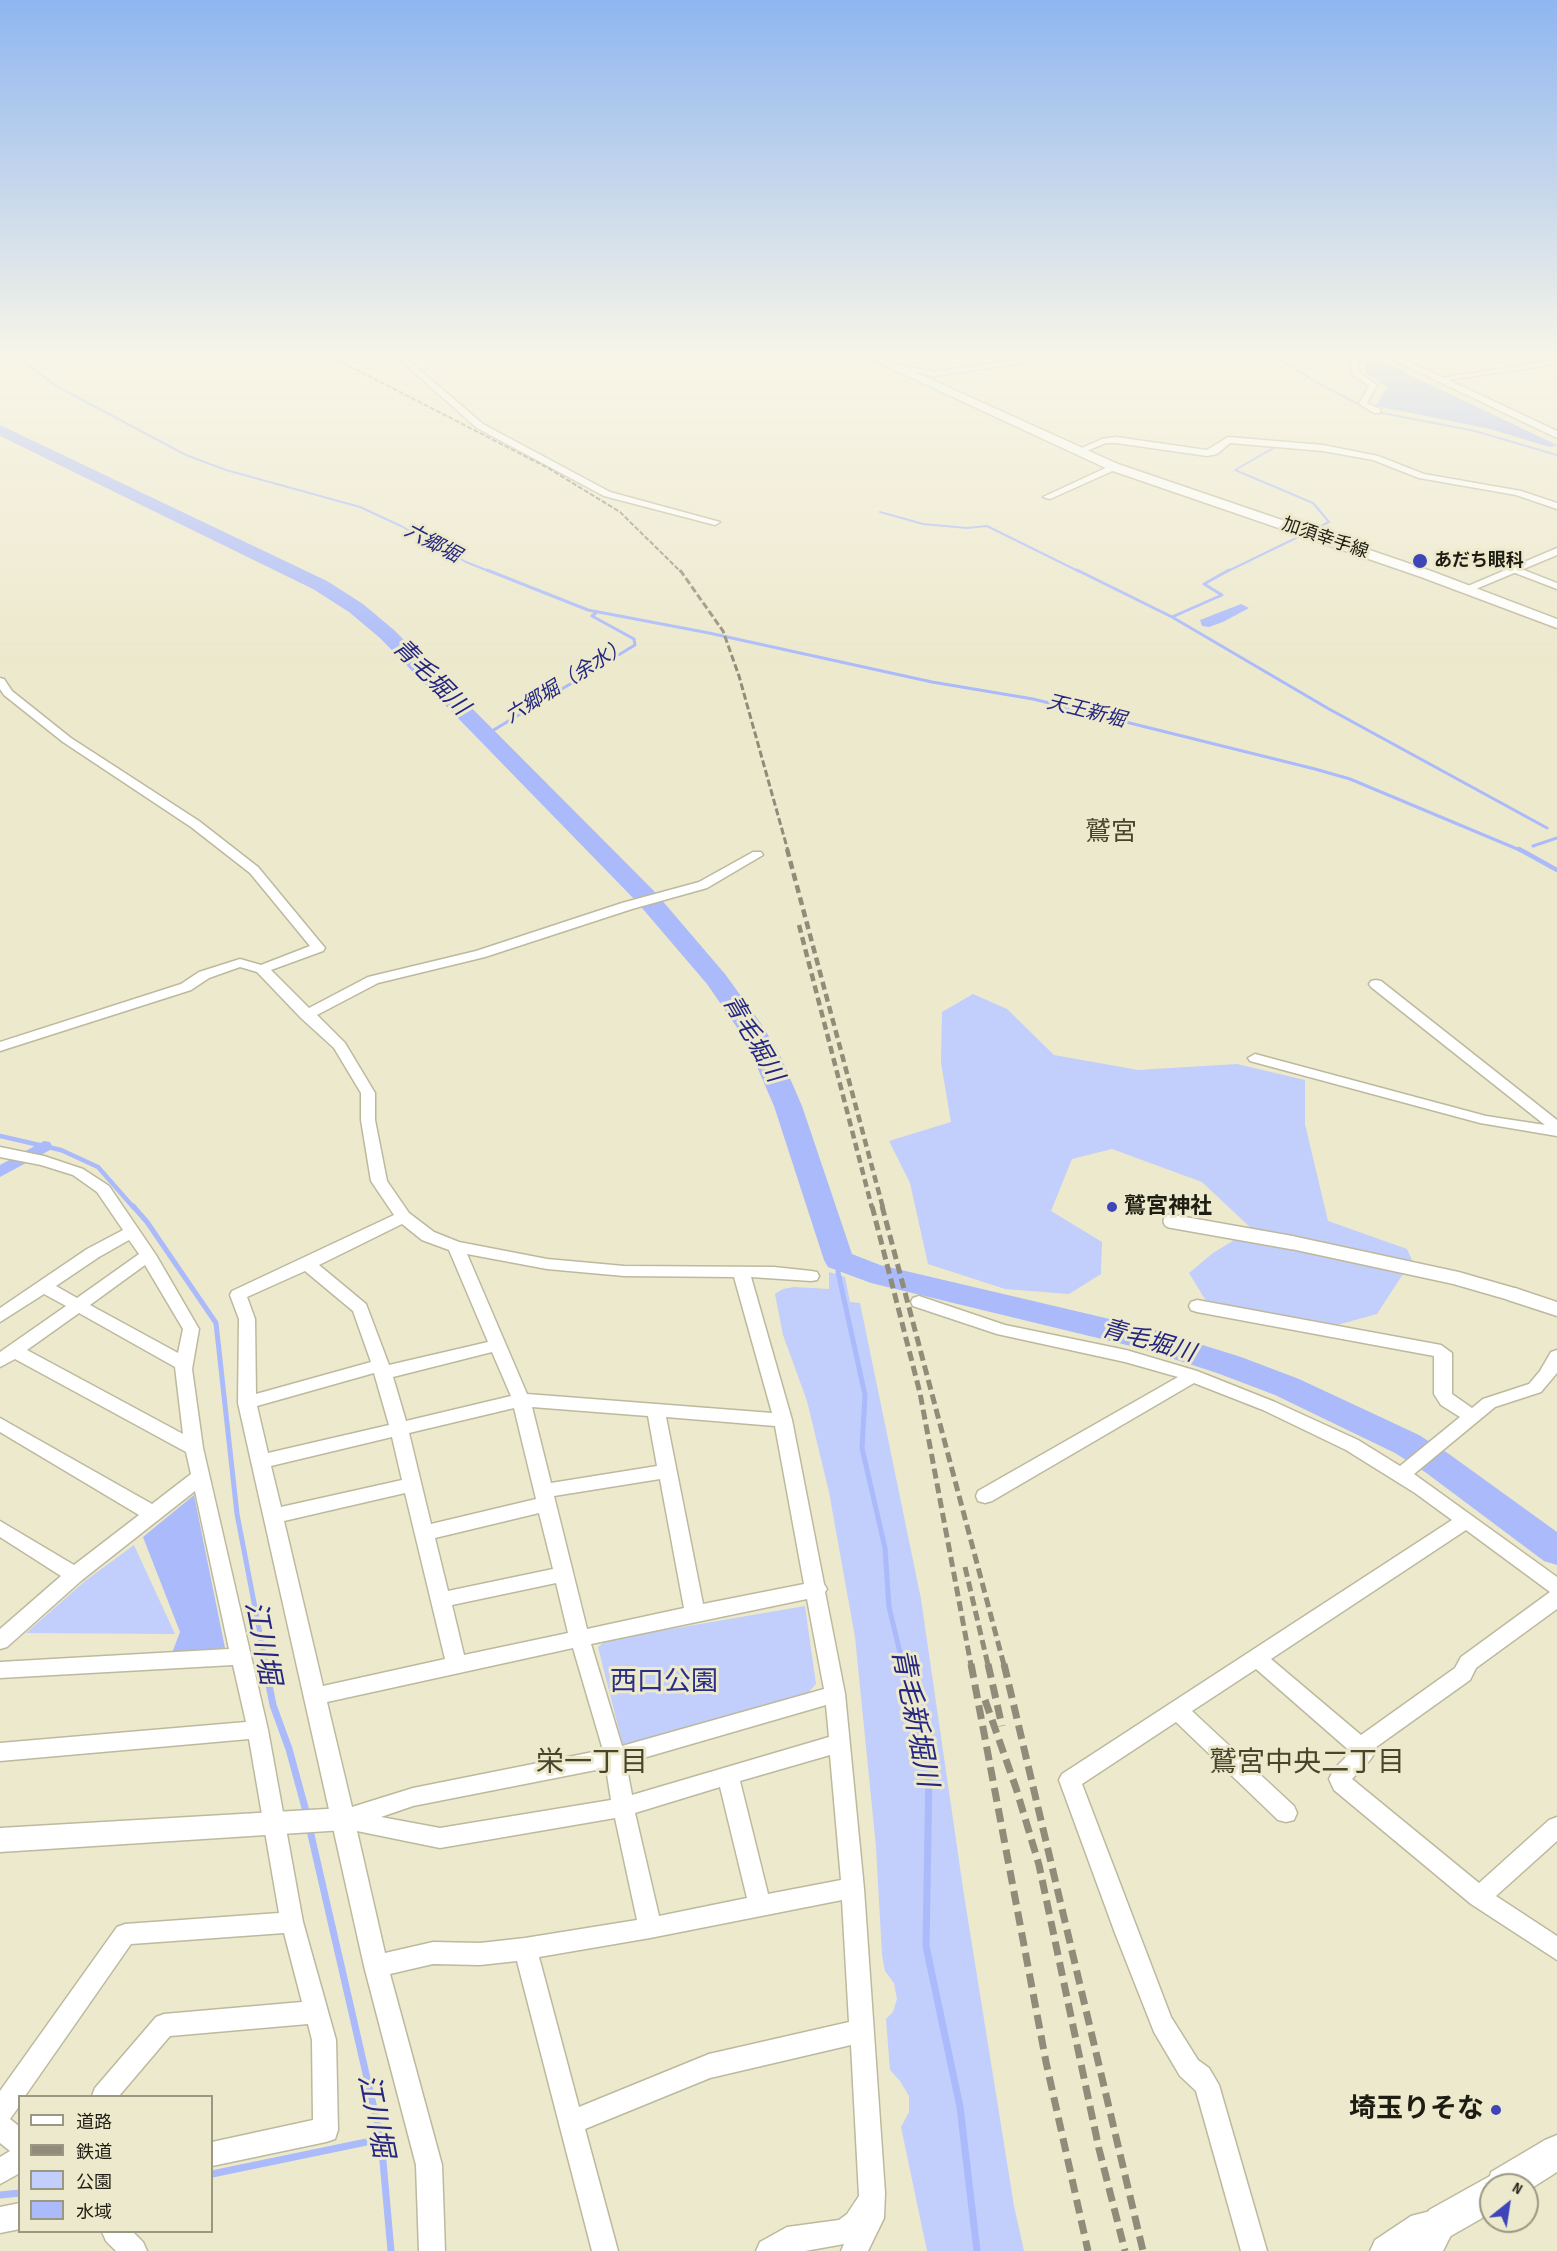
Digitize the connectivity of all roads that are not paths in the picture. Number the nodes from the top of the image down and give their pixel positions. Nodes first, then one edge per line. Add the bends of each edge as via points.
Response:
1 (540, 458) edge
2 (1094, 458) edge
3 (1375, 458) edge
4 (1114, 467) junction
5 (1047, 497) dead end
6 (1557, 506) edge
7 (715, 522) dead end
8 (1557, 551) edge
9 (1513, 569) junction
10 (1557, 586) edge
11 (1467, 589) junction
12 (1557, 624) edge
13 (0, 681) edge
14 (757, 855) dead end
15 (262, 969) junction
16 (1376, 984) dead end
17 (306, 1014) junction
18 (0, 1047) edge
19 (1255, 1058) dead end
20 (1557, 1129) edge
21 (0, 1152) edge
22 (403, 1217) junction
23 (1170, 1221) dead end
24 (131, 1232) junction
25 (456, 1247) junction
26 (148, 1255) junction
27 (307, 1264) junction
28 (741, 1272) junction
29 (811, 1276) dead end
30 (43, 1286) junction
31 (1515, 1295) joint
32 (919, 1302) dead end
33 (78, 1305) junction
34 (1197, 1306) dead end
35 (1557, 1309) edge
36 (0, 1316) edge
37 (498, 1345) junction
38 (15, 1351) junction
39 (1557, 1356) edge
40 (0, 1361) edge
41 (184, 1364) junction
42 (382, 1369) junction
43 (1191, 1375) junction
44 (1552, 1377) edge
45 (521, 1400) junction
46 (247, 1403) junction
47 (656, 1411) junction
48 (1472, 1416) junction
49 (783, 1420) junction
50 (0, 1425) edge
51 (399, 1429) junction
52 (194, 1448) junction
53 (260, 1462) junction
54 (668, 1471) junction
55 (1404, 1473) junction
56 (201, 1476) junction
57 (412, 1485) junction
58 (985, 1496) dead end
59 (545, 1497) junction
60 (153, 1514) junction
61 (273, 1516) junction
62 (1467, 1520) junction
63 (0, 1528) edge
64 (424, 1533) junction
65 (564, 1574) junction
66 (75, 1575) junction
67 (1557, 1587) edge
68 (817, 1589) junction
69 (1557, 1598) edge
70 (441, 1600) junction
71 (695, 1613) junction
72 (5, 1630) edge
73 (580, 1639) junction
74 (242, 1656) junction
75 (1258, 1659) junction
76 (456, 1664) junction
77 (0, 1670) edge
78 (835, 1694) junction
79 (315, 1696) junction
80 (1178, 1711) junction
81 (258, 1730) junction
82 (839, 1743) junction
83 (1360, 1747) junction
84 (0, 1752) edge
85 (615, 1757) junction
86 (728, 1776) junction
87 (623, 1807) junction
88 (1286, 1814) dead end
89 (344, 1820) junction
90 (276, 1822) junction
91 (1557, 1827) edge
92 (0, 1840) edge
93 (853, 1889) junction
94 (1479, 1897) junction
95 (760, 1905) junction
96 (292, 1922) junction
97 (650, 1928) junction
98 (1557, 1948) edge
99 (525, 1949) junction
100 (376, 1966) junction
101 (316, 2012) junction
102 (861, 2031) junction
103 (106, 2095) edge
104 (0, 2112) edge
105 (571, 2123) junction
106 (0, 2127) edge
107 (18, 2141) edge
108 (1557, 2152) edge
109 (213, 2154) edge
110 (18, 2159) edge
111 (0, 2171) edge
112 (1523, 2173) edge
113 (872, 2200) junction
114 (1479, 2200) edge
115 (18, 2216) edge
116 (0, 2220) edge
117 (1442, 2223) junction
118 (116, 2233) edge
119 (134, 2251) edge
120 (432, 2251) edge
121 (605, 2251) edge
122 (769, 2251) edge
123 (854, 2251) edge
124 (1254, 2251) edge
125 (1386, 2251) edge
126 (1421, 2251) edge

1 - 7 street via 627,501
2 - 4 main road, 加須幸手線
3 - 6 street via 1422,476 1518,492
4 - 5 street
4 - 11 main road, 加須幸手線
8 - 9 street
9 - 10 street
9 - 11 street
11 - 12 main road, 加須幸手線
13 - 15 street via 8,693 67,740 195,824 254,870 318,948
14 - 17 street via 710,882 480,954 373,980
15 - 17 street
15 - 18 street via 240,963 204,975 186,987
16 - 20 street
17 - 22 street via 340,1046 368,1093 368,1120 379,1181
19 - 20 street via 1485,1120
21 - 24 street via 78,1172 103,1189
22 - 25 street via 428,1236
22 - 27 street
23 - 31 street via 1444,1275
24 - 26 street
24 - 30 street
25 - 28 street via 547,1264 624,1271
25 - 37 street
26 - 33 street
26 - 41 street via 191,1329
27 - 42 street via 360,1308
27 - 46 street via 238,1295 247,1319
28 - 29 street
28 - 49 street
30 - 33 street
30 - 36 street
31 - 35 street
32 - 43 street via 994,1327 1126,1356
33 - 38 street
33 - 41 street
34 - 48 street via 1435,1349 1443,1353 1443,1394 1447,1401
37 - 42 street
37 - 45 street
38 - 40 street
38 - 52 street
39 - 44 street
41 - 52 street
42 - 46 street
42 - 51 street
43 - 55 street via 1269,1406
43 - 58 street
44 - 48 street via 1535,1388 1490,1403
45 - 47 street
45 - 51 street
45 - 59 street
46 - 53 street
47 - 49 street
47 - 54 street
48 - 55 street
49 - 68 street
50 - 60 street
51 - 53 street
51 - 57 street
52 - 56 street
53 - 61 street
54 - 59 street
54 - 71 street
55 - 62 street
56 - 60 street
56 - 74 street
57 - 61 street
57 - 64 street
59 - 64 street
59 - 65 street
60 - 66 street
61 - 79 street
62 - 67 street
62 - 75 street
63 - 66 street
64 - 70 street
65 - 70 street
65 - 73 street
66 - 72 street
68 - 71 street
68 - 78 street
69 - 83 street via 1468,1663 1462,1674
70 - 76 street
71 - 73 street
73 - 76 street
73 - 85 street
74 - 77 street
74 - 81 street
75 - 80 street
75 - 83 street
76 - 79 street
78 - 82 street
78 - 85 street
79 - 89 street
80 - 88 street
80 - 124 street via 1070,1780 1162,2024 1189,2068 1207,2085
81 - 84 street
81 - 90 street
82 - 86 street
82 - 93 street
83 - 94 street via 1364,1754 1342,1775 1342,1784
85 - 87 street
85 - 89 street via 413,1797
86 - 87 street
86 - 95 street
87 - 89 street via 440,1838
87 - 97 street
89 - 90 street
89 - 100 street
90 - 92 street
90 - 96 street
91 - 94 street
93 - 95 street
93 - 102 street
94 - 98 street
95 - 97 street
96 - 101 street
96 - 104 street via 125,1934
97 - 99 street
99 - 100 street via 480,1954 433,1953
99 - 105 street
100 - 120 street via 429,2165
101 - 103 street via 164,2025
101 - 109 street via 324,2040 326,2130
102 - 105 street via 709,2066
102 - 113 street
105 - 121 street
106 - 107 street
108 - 112 main road
110 - 111 street
113 - 122 street via 845,2231 787,2240
113 - 123 street via 871,2218
114 - 117 main road
115 - 116 street
117 - 125 street via 1422,2227
117 - 126 street
118 - 119 street

